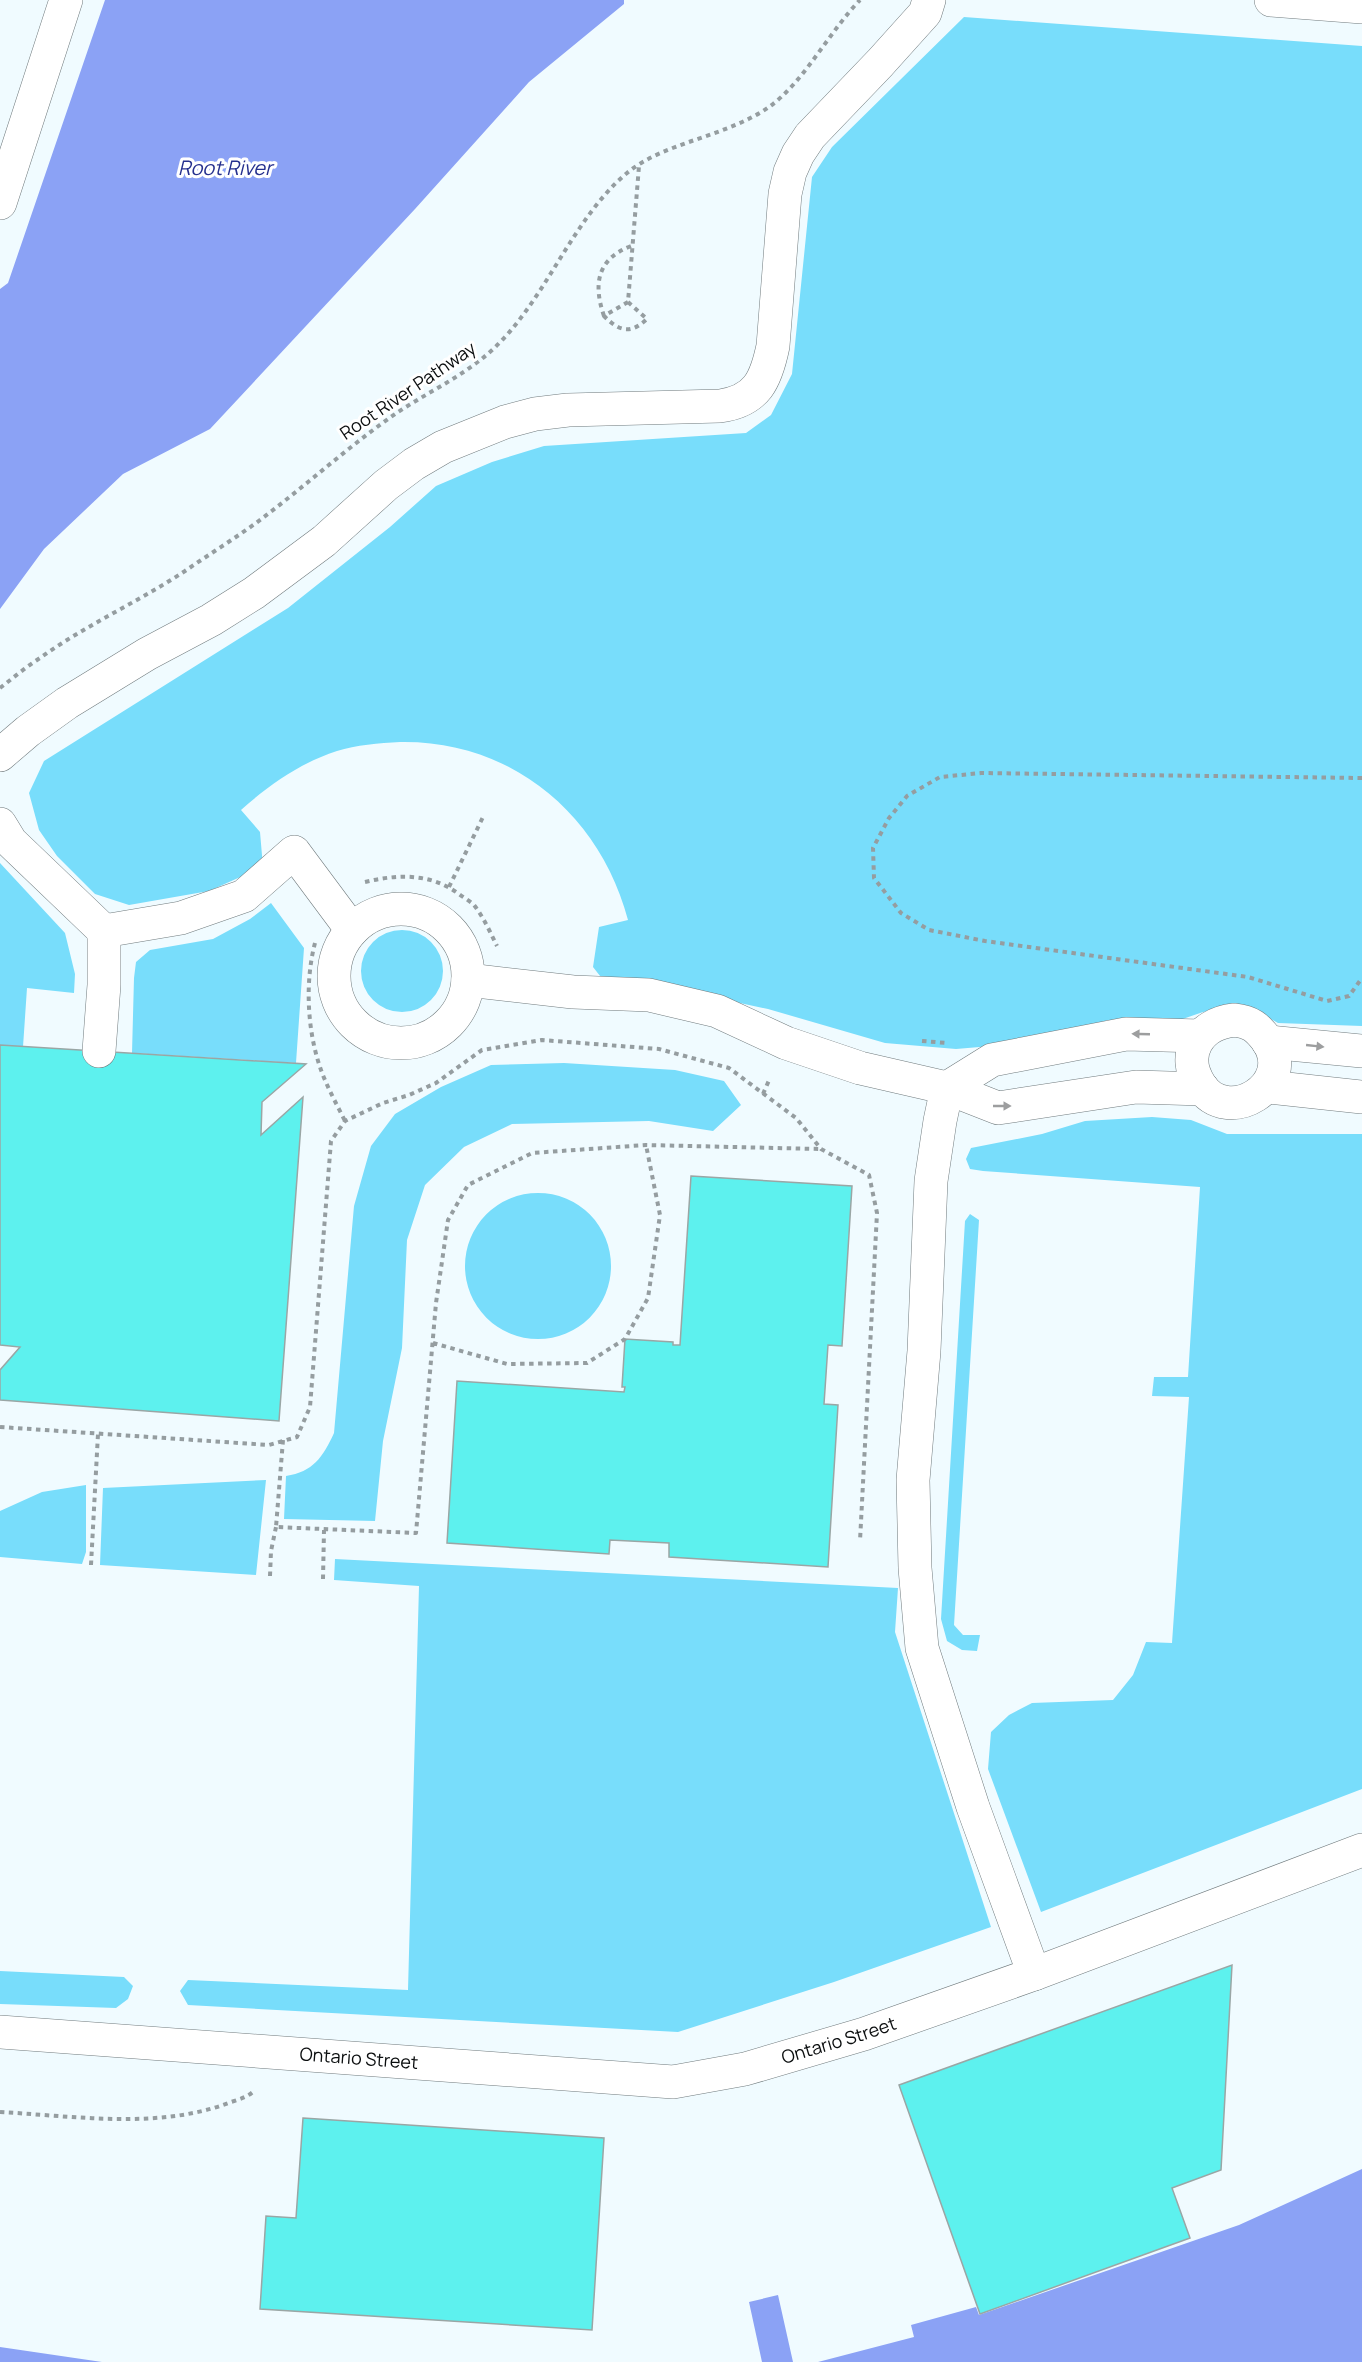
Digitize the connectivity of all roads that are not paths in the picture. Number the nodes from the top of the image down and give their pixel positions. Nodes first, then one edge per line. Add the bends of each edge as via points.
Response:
1 (66, 0) edge
2 (929, 0) edge
3 (1271, 0) edge
4 (1362, 6) edge
5 (0, 203) edge
6 (0, 755) edge
7 (0, 824) edge
8 (352, 930) junction
9 (104, 931) junction
10 (468, 980) junction
11 (1200, 1036) junction
12 (1268, 1042) junction
13 (99, 1051) dead end
14 (1362, 1051) edge
15 (1268, 1087) junction
16 (947, 1088) junction
17 (1203, 1089) junction
18 (1362, 1098) edge
19 (1362, 1850) edge
20 (1034, 1974) junction
21 (0, 2032) edge

1 - 5 street
2 - 6 street via 925,13 810,136 798,154 785,194 769,367 752,393 738,404 720,406 535,414 443,447 386,485 324,541 254,593 67,703
3 - 4 street
7 - 9 street via 11,842
8 - 9 street via 294,852 244,896 181,918
8 - 10 street via 368,917 388,910 408,909 427,914 445,925 458,940
8 - 10 street via 340,947 334,968 335,990 342,1010 374,1038 394,1043 416,1042 436,1034 452,1020 464,1001
9 - 13 street
10 - 16 street via 573,992 649,995 717,1011 786,1043 860,1068
11 - 12 street via 1221,1021 1234,1020 1258,1027
11 -> 16 street via 1126,1034 992,1060
11 - 17 street via 1193,1049 1192,1063
12 -> 14 street
12 - 15 street via 1275,1061
15 - 17 street via 1255,1097 1227,1103
15 - 18 street
16 -> 17 street via 998,1108 1136,1087
16 - 20 street via 931,1181 924,1351 913,1480 922,1648 973,1807
19 - 20 street, Ontario Street
20 - 21 street, Ontario Street via 864,2034 745,2069 673,2082

